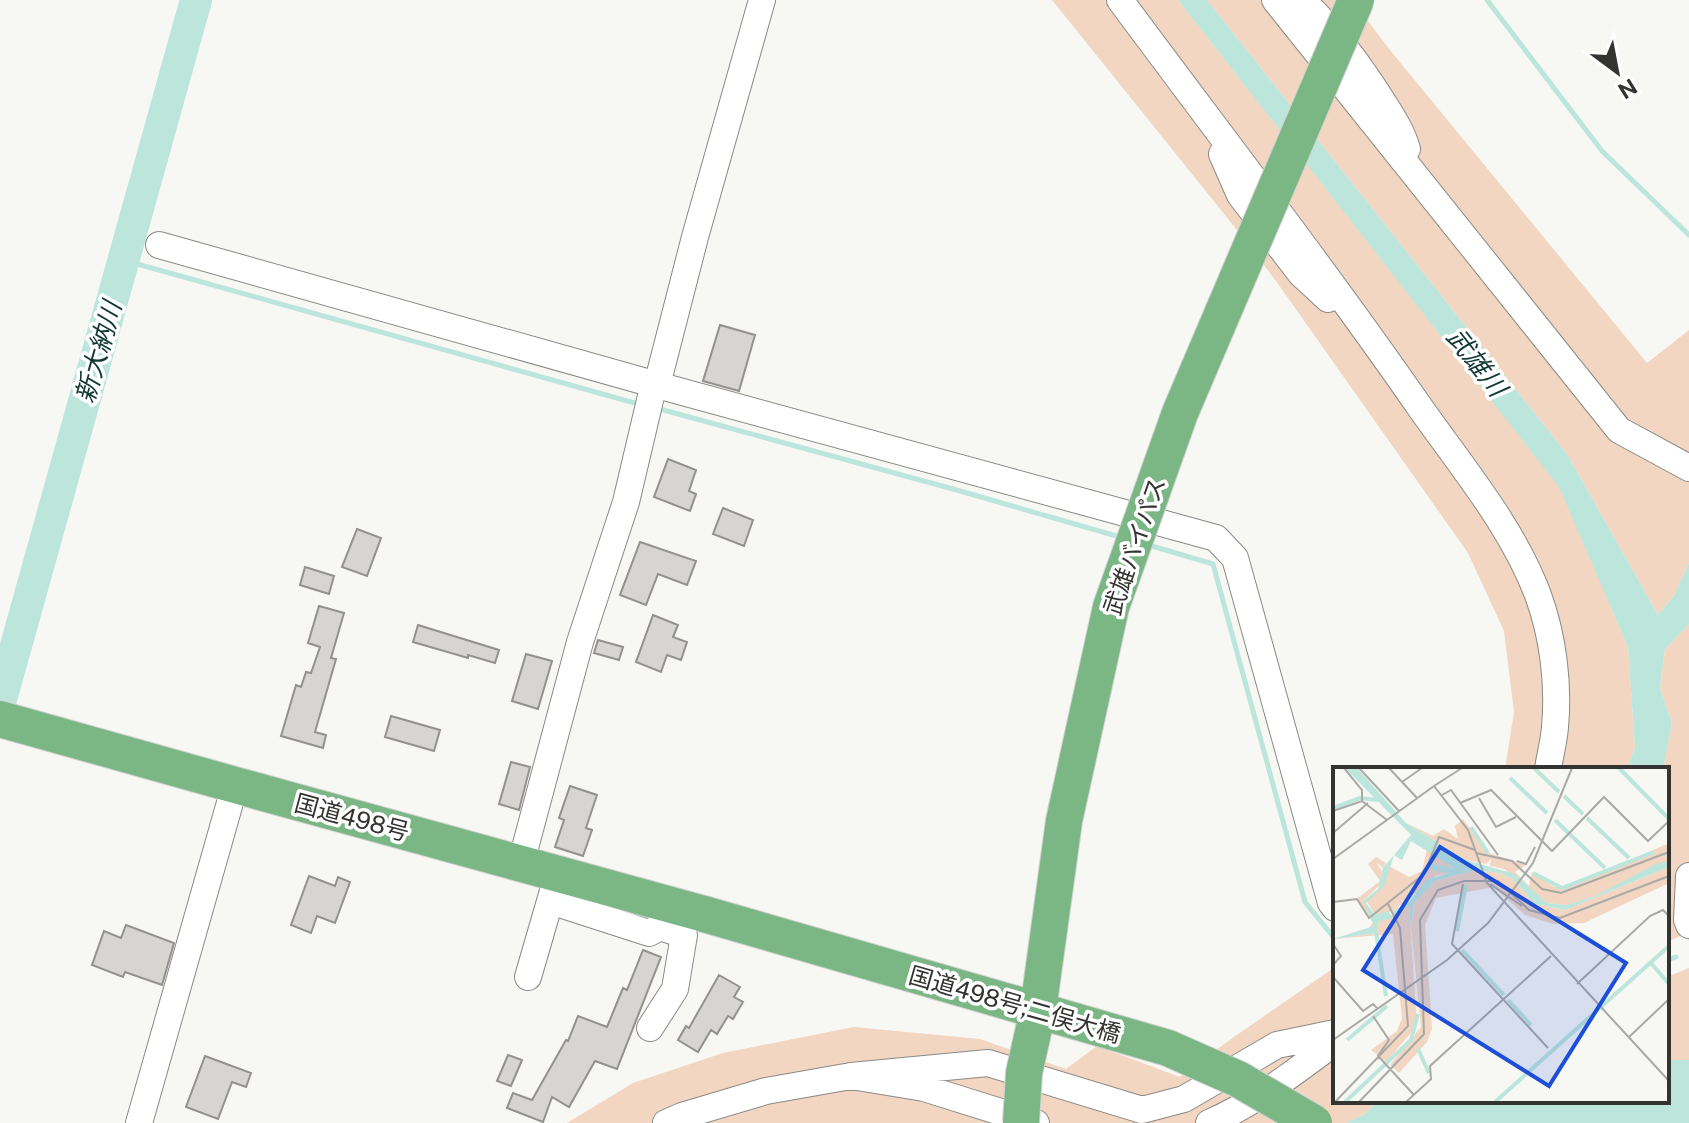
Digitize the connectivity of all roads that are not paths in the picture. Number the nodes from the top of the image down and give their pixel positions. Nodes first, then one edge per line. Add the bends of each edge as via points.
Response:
1 (762, 0) edge
2 (1120, 0) edge
3 (1275, 0) edge
4 (1302, 0) edge
5 (1356, 0) edge
6 (1415, 175) junction
7 (159, 245) dead end
8 (651, 401) junction
9 (1689, 468) edge
10 (12, 722) edge
11 (1548, 767) edge
12 (235, 785) junction
13 (521, 863) junction
14 (1689, 876) edge
15 (554, 887) junction
16 (1333, 906) edge
17 (704, 914) joint
18 (1689, 925) edge
19 (528, 977) dead end
20 (1038, 1010) junction
21 (650, 1028) dead end
22 (1333, 1033) edge
23 (1333, 1043) edge
24 (851, 1076) junction
25 (139, 1123) edge
26 (666, 1123) edge
27 (1021, 1123) edge
28 (1036, 1123) edge
29 (1209, 1123) edge
30 (1314, 1123) edge

1 - 8 street
2 - 11 street via 1359,319 1523,559 1552,652 1555,727
3 - 6 street
4 - 6 street via 1360,66 1402,133
5 - 20 highway, 武雄バイパス, bridge via 1180,413 1111,607 1064,821
6 - 9 street via 1619,430
7 - 8 street
8 - 13 street
8 - 16 street via 1216,538 1235,558
10 - 12 highway, 国道498号
12 - 13 highway, 国道498号
12 - 25 street
13 - 15 highway, 国道498号
14 - 18 street
15 - 17 highway, 国道498号
15 - 19 street
15 - 21 street via 649,933 660,927 684,935 675,989
17 - 20 highway, 国道498号;二俣大橋, bridge
20 - 27 highway, 武雄バイパス, bridge via 1024,1073
20 - 30 highway, 国道498号;二俣大橋, bridge via 1168,1048 1238,1079
22 - 24 street via 1277,1045 1184,1099 1142,1110 988,1063
23 - 29 street
24 - 26 street via 766,1091
24 - 28 street via 924,1088

